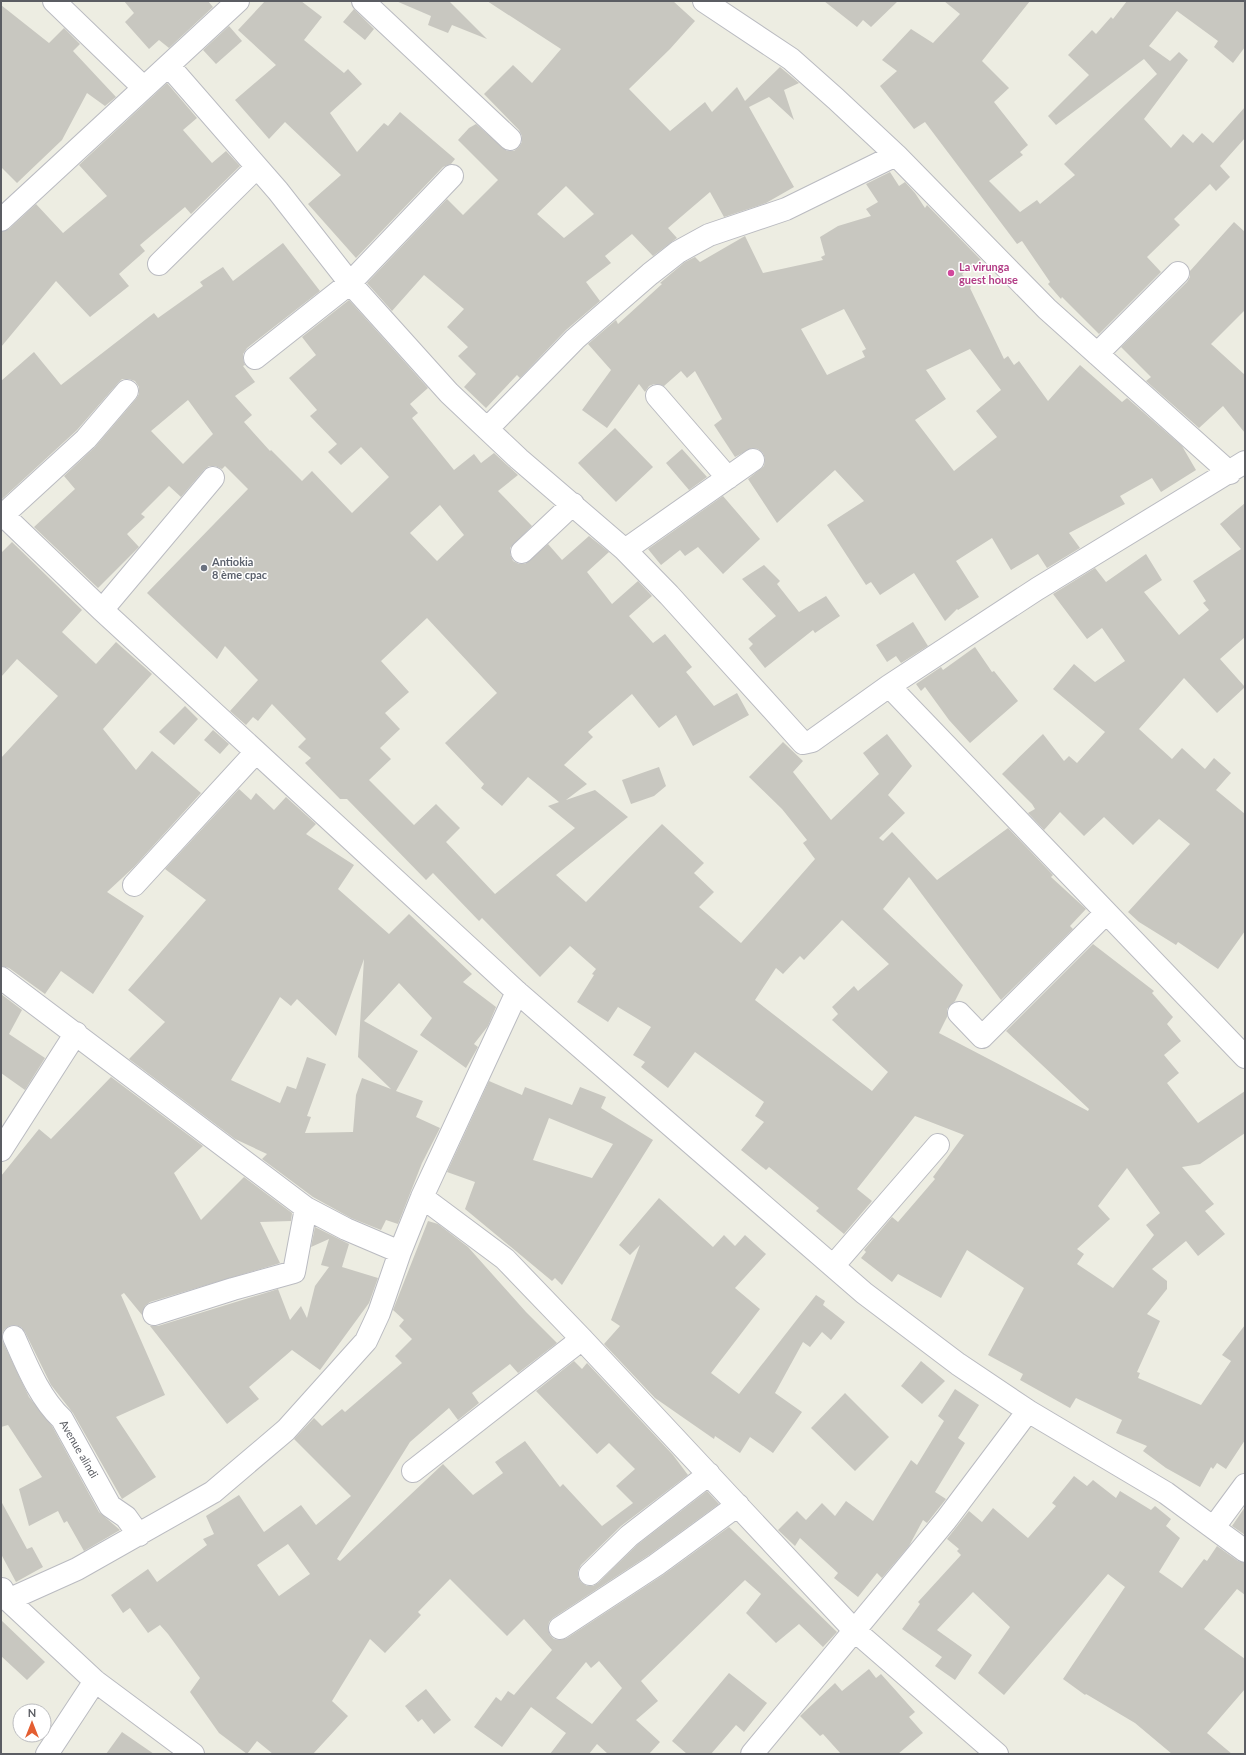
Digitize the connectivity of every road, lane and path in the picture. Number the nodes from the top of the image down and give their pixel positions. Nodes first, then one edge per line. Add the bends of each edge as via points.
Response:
1 (54, 1) edge
2 (238, 1) edge
3 (363, 1) edge
4 (704, 1) edge
5 (169, 66) junction
6 (143, 87) junction
7 (510, 138) dead end
8 (896, 155) junction
9 (257, 167) junction
10 (452, 176) dead end
11 (1, 220) edge
12 (159, 264) dead end
13 (1178, 273) dead end
14 (350, 283) junction
15 (1097, 354) junction
16 (255, 358) dead end
17 (127, 391) dead end
18 (657, 396) dead end
19 (487, 429) junction
20 (752, 460) dead end
21 (1237, 468) edge
22 (213, 478) dead end
23 (728, 478) junction
24 (572, 504) junction
25 (2, 514) edge
26 (625, 550) junction
27 (522, 552) dead end
28 (102, 610) junction
29 (889, 686) junction
30 (256, 752) junction
31 (134, 885) dead end
32 (1106, 913) junction
33 (1, 978) edge
34 (517, 992) junction
35 (959, 1013) dead end
36 (76, 1033) junction
37 (1245, 1057) edge
38 (938, 1145) dead end
39 (1, 1150) edge
40 (422, 1198) junction
41 (306, 1208) junction
42 (400, 1252) junction
43 (833, 1266) junction
44 (154, 1314) dead end
45 (14, 1337) dead end
46 (582, 1339) junction
47 (1028, 1411) junction
48 (413, 1471) dead end
49 (709, 1474) junction
50 (1245, 1485) edge
51 (738, 1505) junction
52 (1214, 1527) junction
53 (139, 1535) junction
54 (1245, 1551) edge
55 (590, 1574) dead end
56 (4, 1593) edge
57 (560, 1628) dead end
58 (854, 1630) junction
59 (95, 1681) junction
60 (47, 1754) edge
61 (193, 1754) edge
62 (752, 1754) edge
63 (997, 1754) edge

1 - 6 street
2 - 5 street
3 - 7 street
4 - 8 street via 791,59
5 - 6 street
5 - 9 street
6 - 11 street
8 - 15 street via 1047,309
8 - 19 street via 786,209 709,235 678,252 575,339
9 - 12 street
9 - 14 street
10 - 14 street
13 - 15 street
14 - 16 street
14 - 19 street via 449,393
15 - 21 street
17 - 25 street via 86,438
18 - 23 street
19 - 24 street
20 - 23 street
21 - 29 street via 1037,589
22 - 28 street
23 - 26 street
24 - 26 street
24 - 27 street
25 - 28 street
26 - 29 street via 803,743 812,741
28 - 30 street
29 - 32 street
30 - 31 street
30 - 34 street
32 - 35 street via 982,1036
32 - 37 street
33 - 36 street
34 - 40 street
34 - 43 street
36 - 39 street
36 - 41 street
38 - 43 street
40 - 42 street
40 - 46 street via 505,1259
41 - 42 street via 346,1229
41 - 44 street via 294,1272 233,1288
42 - 53 street via 380,1313 366,1341 311,1403 286,1430 213,1492
43 - 47 street via 864,1293 958,1364
45 - 53 street, Avenue alindi via 39,1388 51,1408 62,1419 110,1506 126,1517
46 - 48 street
46 - 49 street
47 - 52 street via 1166,1493
47 - 58 street via 946,1520
49 - 51 street
49 - 55 street via 629,1536
50 - 52 street
51 - 57 street
51 - 58 street
52 - 54 street
53 - 56 street via 77,1569
56 - 59 street
58 - 62 street
58 - 63 street
59 - 60 street
59 - 61 street

